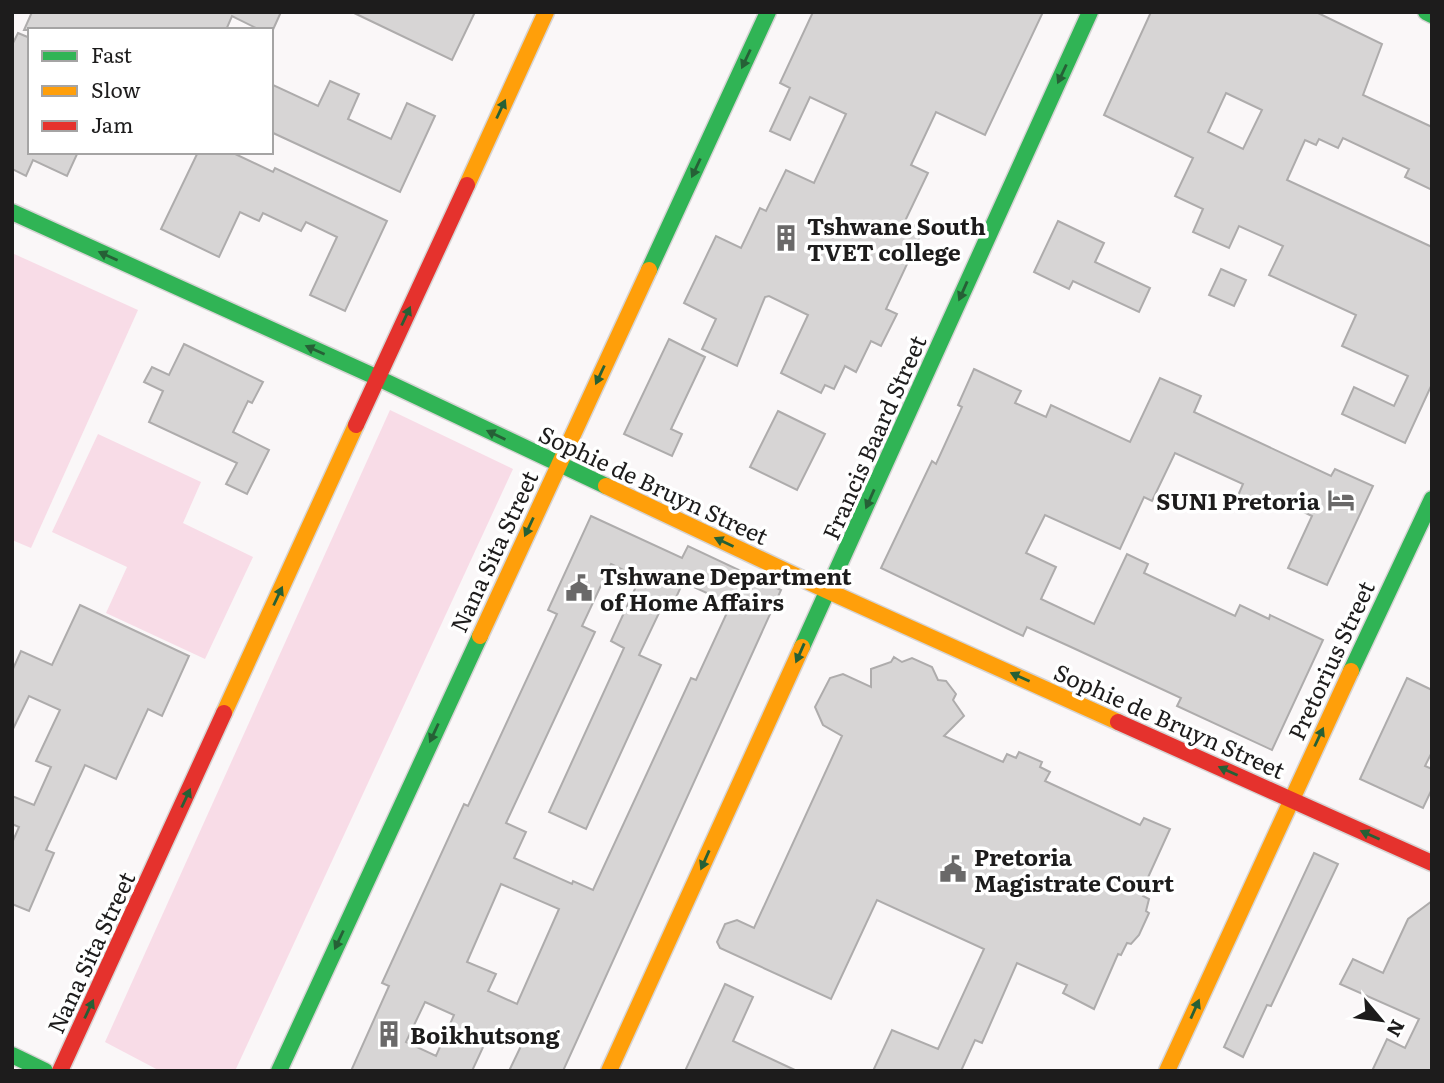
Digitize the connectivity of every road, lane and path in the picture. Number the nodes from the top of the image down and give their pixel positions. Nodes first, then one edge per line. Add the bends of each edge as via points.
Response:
1 (546, 12) edge
2 (560, 12) edge
3 (768, 12) edge
4 (1090, 12) edge
5 (1426, 12) edge
6 (1432, 15) edge
7 (514, 82) junction
8 (12, 212) edge
9 (378, 378) junction
10 (558, 465) junction
11 (1432, 499) edge
12 (828, 591) junction
13 (1290, 799) junction
14 (1432, 863) edge
15 (12, 1055) edge
16 (45, 1071) edge
17 (60, 1071) edge
18 (279, 1071) edge
19 (610, 1071) edge
20 (1167, 1071) edge

1 - 7 main road, Nana Sita Street
2 - 7 main road
3 -> 10 main road, Nana Sita Street
4 -> 12 main road, Francis Baard Street
5 - 6 main road
9 -> 7 main road, Nana Sita Street
9 -> 8 main road, Sophie de Bruyn Street
10 -> 9 main road, Sophie de Bruyn Street
17 -> 9 main road, Nana Sita Street
12 -> 10 main road, Sophie de Bruyn Street
10 -> 18 main road, Nana Sita Street
13 -> 11 main road, Pretorius Street
13 -> 12 main road, Sophie de Bruyn Street
12 -> 19 main road, Francis Baard Street
14 -> 13 main road, Sophie de Bruyn Street
20 -> 13 main road, Pretorius Street
15 - 16 main road

